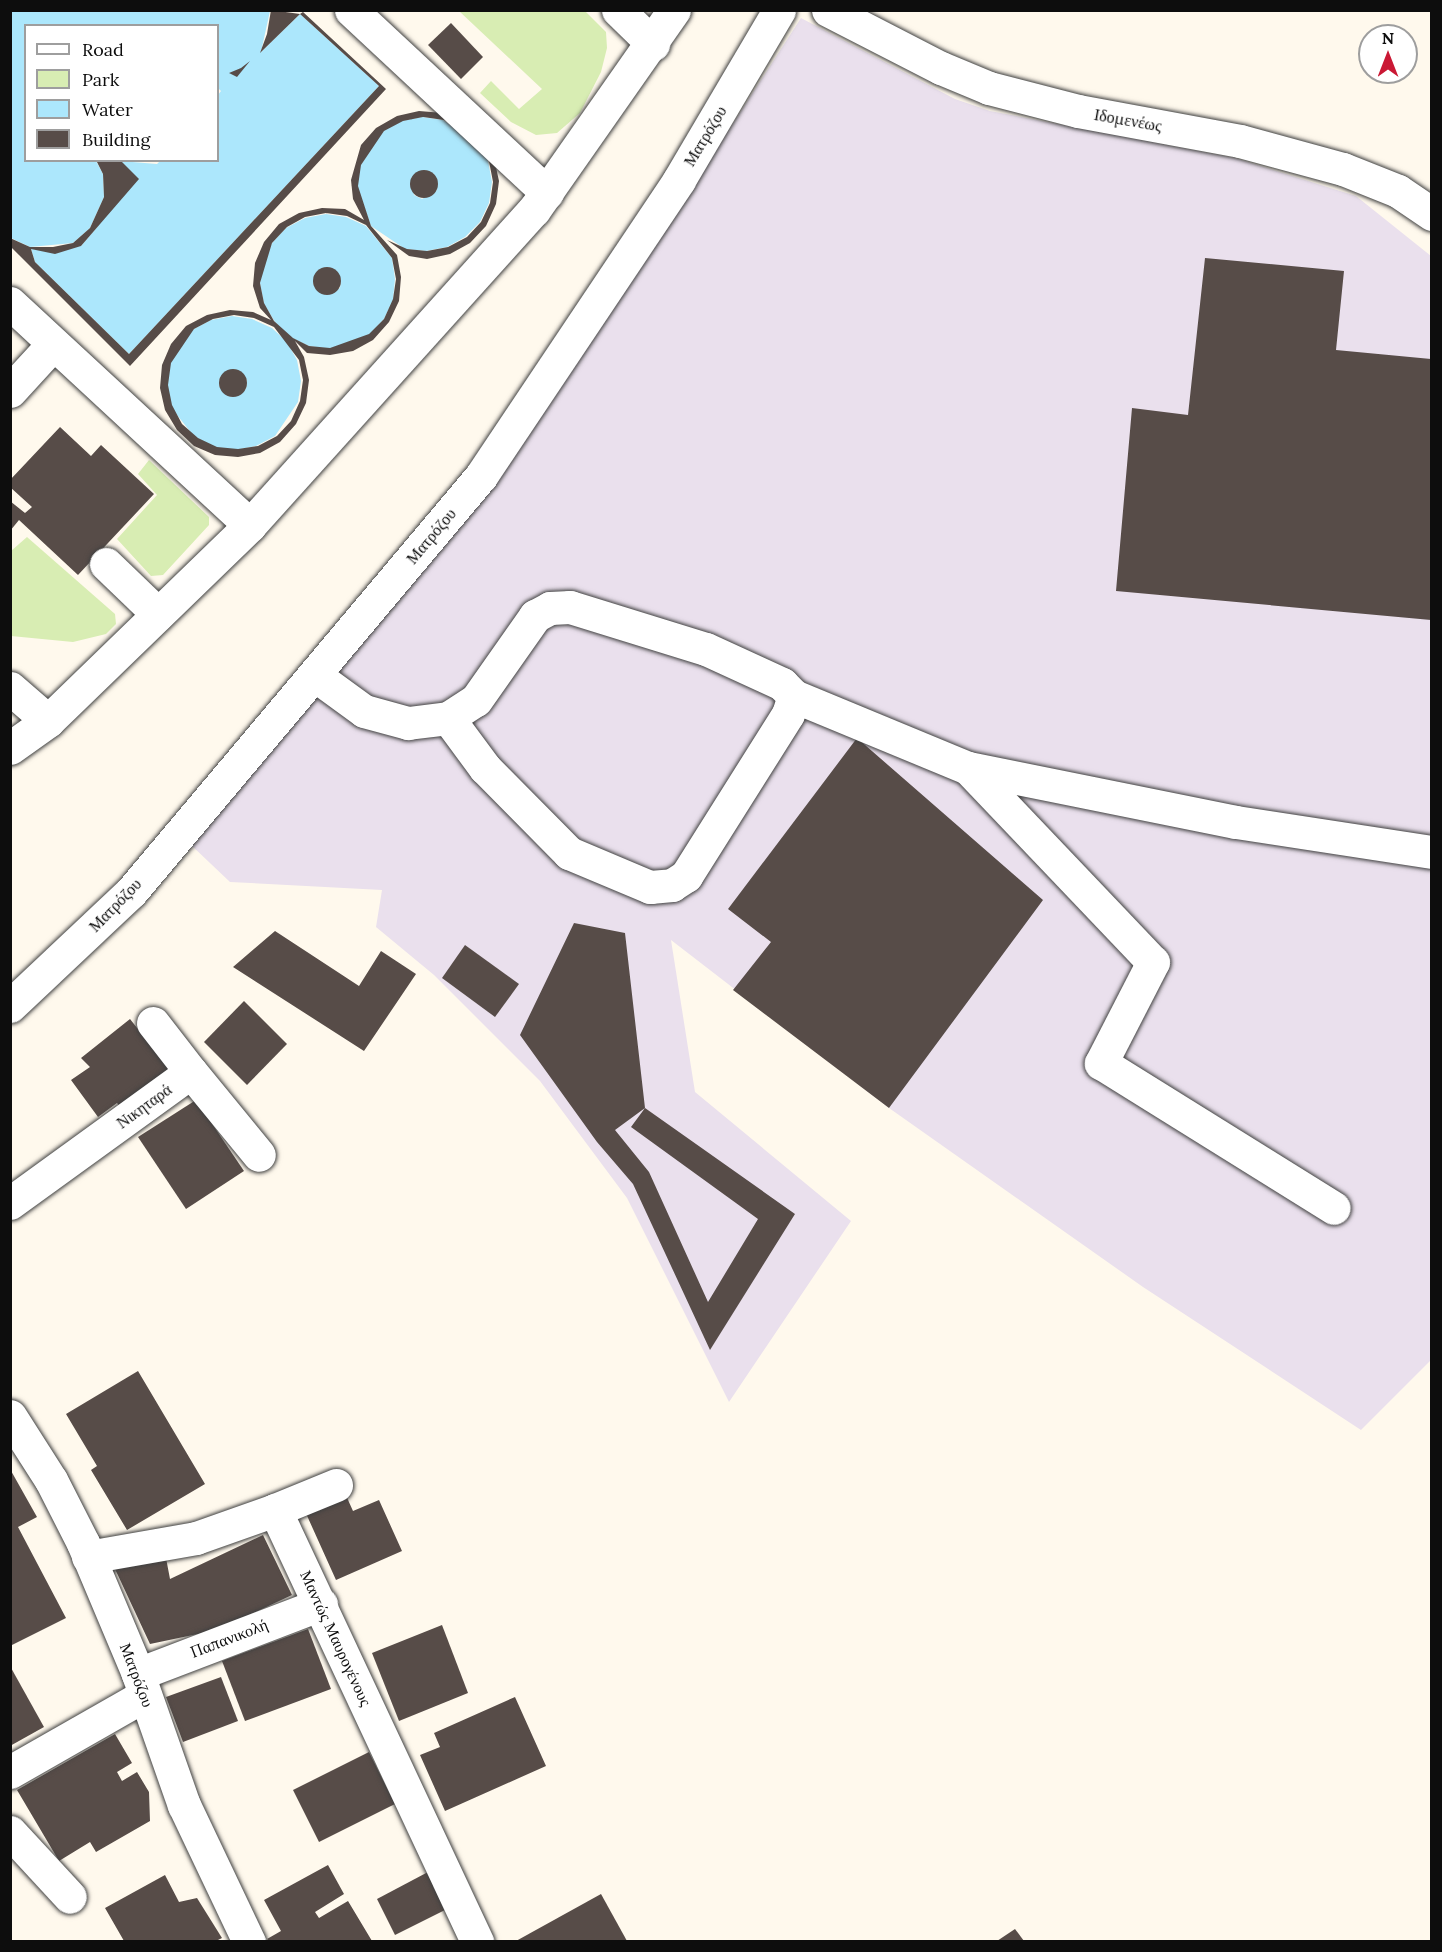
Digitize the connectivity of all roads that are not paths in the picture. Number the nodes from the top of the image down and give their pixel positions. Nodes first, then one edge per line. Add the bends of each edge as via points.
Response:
1 (351, 10) edge
2 (618, 10) edge
3 (674, 10) edge
4 (779, 10) edge
5 (828, 10) edge
6 (653, 44) junction
7 (547, 193) junction
8 (1431, 214) edge
9 (10, 303) edge
10 (53, 344) junction
11 (10, 391) edge
12 (250, 525) junction
13 (106, 564) dead end
14 (158, 614) junction
15 (316, 676) junction
16 (10, 688) edge
17 (794, 696) junction
18 (448, 718) junction
19 (48, 722) junction
20 (10, 748) edge
21 (968, 768) junction
22 (1431, 852) edge
23 (10, 1006) edge
24 (153, 1023) dead end
25 (191, 1072) junction
26 (259, 1155) dead end
27 (10, 1203) edge
28 (1334, 1208) dead end
29 (10, 1416) edge
30 (336, 1485) dead end
31 (275, 1510) junction
32 (88, 1557) junction
33 (321, 1604) junction
34 (142, 1684) junction
35 (10, 1772) edge
36 (10, 1832) edge
37 (70, 1898) dead end
38 (249, 1941) edge
39 (477, 1941) edge

1 - 7 street
2 - 6 street
3 - 6 street
4 - 15 street, Ματρόζου via 679,180 495,457
5 - 8 street, Ιδομενέως via 989,88 1078,111 1239,141 1343,169 1398,191
6 - 7 street
7 - 12 street
9 - 10 street
10 - 11 street
10 - 12 street
12 - 14 street
13 - 14 street
14 - 19 street
15 - 18 street via 364,711 408,723
15 - 23 street, Ματρόζου via 131,892
16 - 19 street
17 - 18 street via 782,684 706,649 570,607 550,608 535,616 523,630 476,700
17 - 18 street via 788,714 686,876 672,885 650,887 569,853 485,768
17 - 21 street
19 - 20 street
21 - 22 street via 1236,822
21 - 28 street via 1153,962 1101,1063
24 - 25 street
25 - 26 street
25 - 27 street, Νικηταρά
29 - 32 street, Ματρόζου via 51,1480
30 - 31 street
31 - 32 street via 187,1540
31 - 33 street, Μαντώς Μαυρογένους
32 - 34 street, Ματρόζου
33 - 34 street, Παπανικολή
33 - 39 street, Μαντώς Μαυρογένους
34 - 35 street, Παπανικολή
34 - 38 street, Ματρόζου via 184,1805
36 - 37 street

